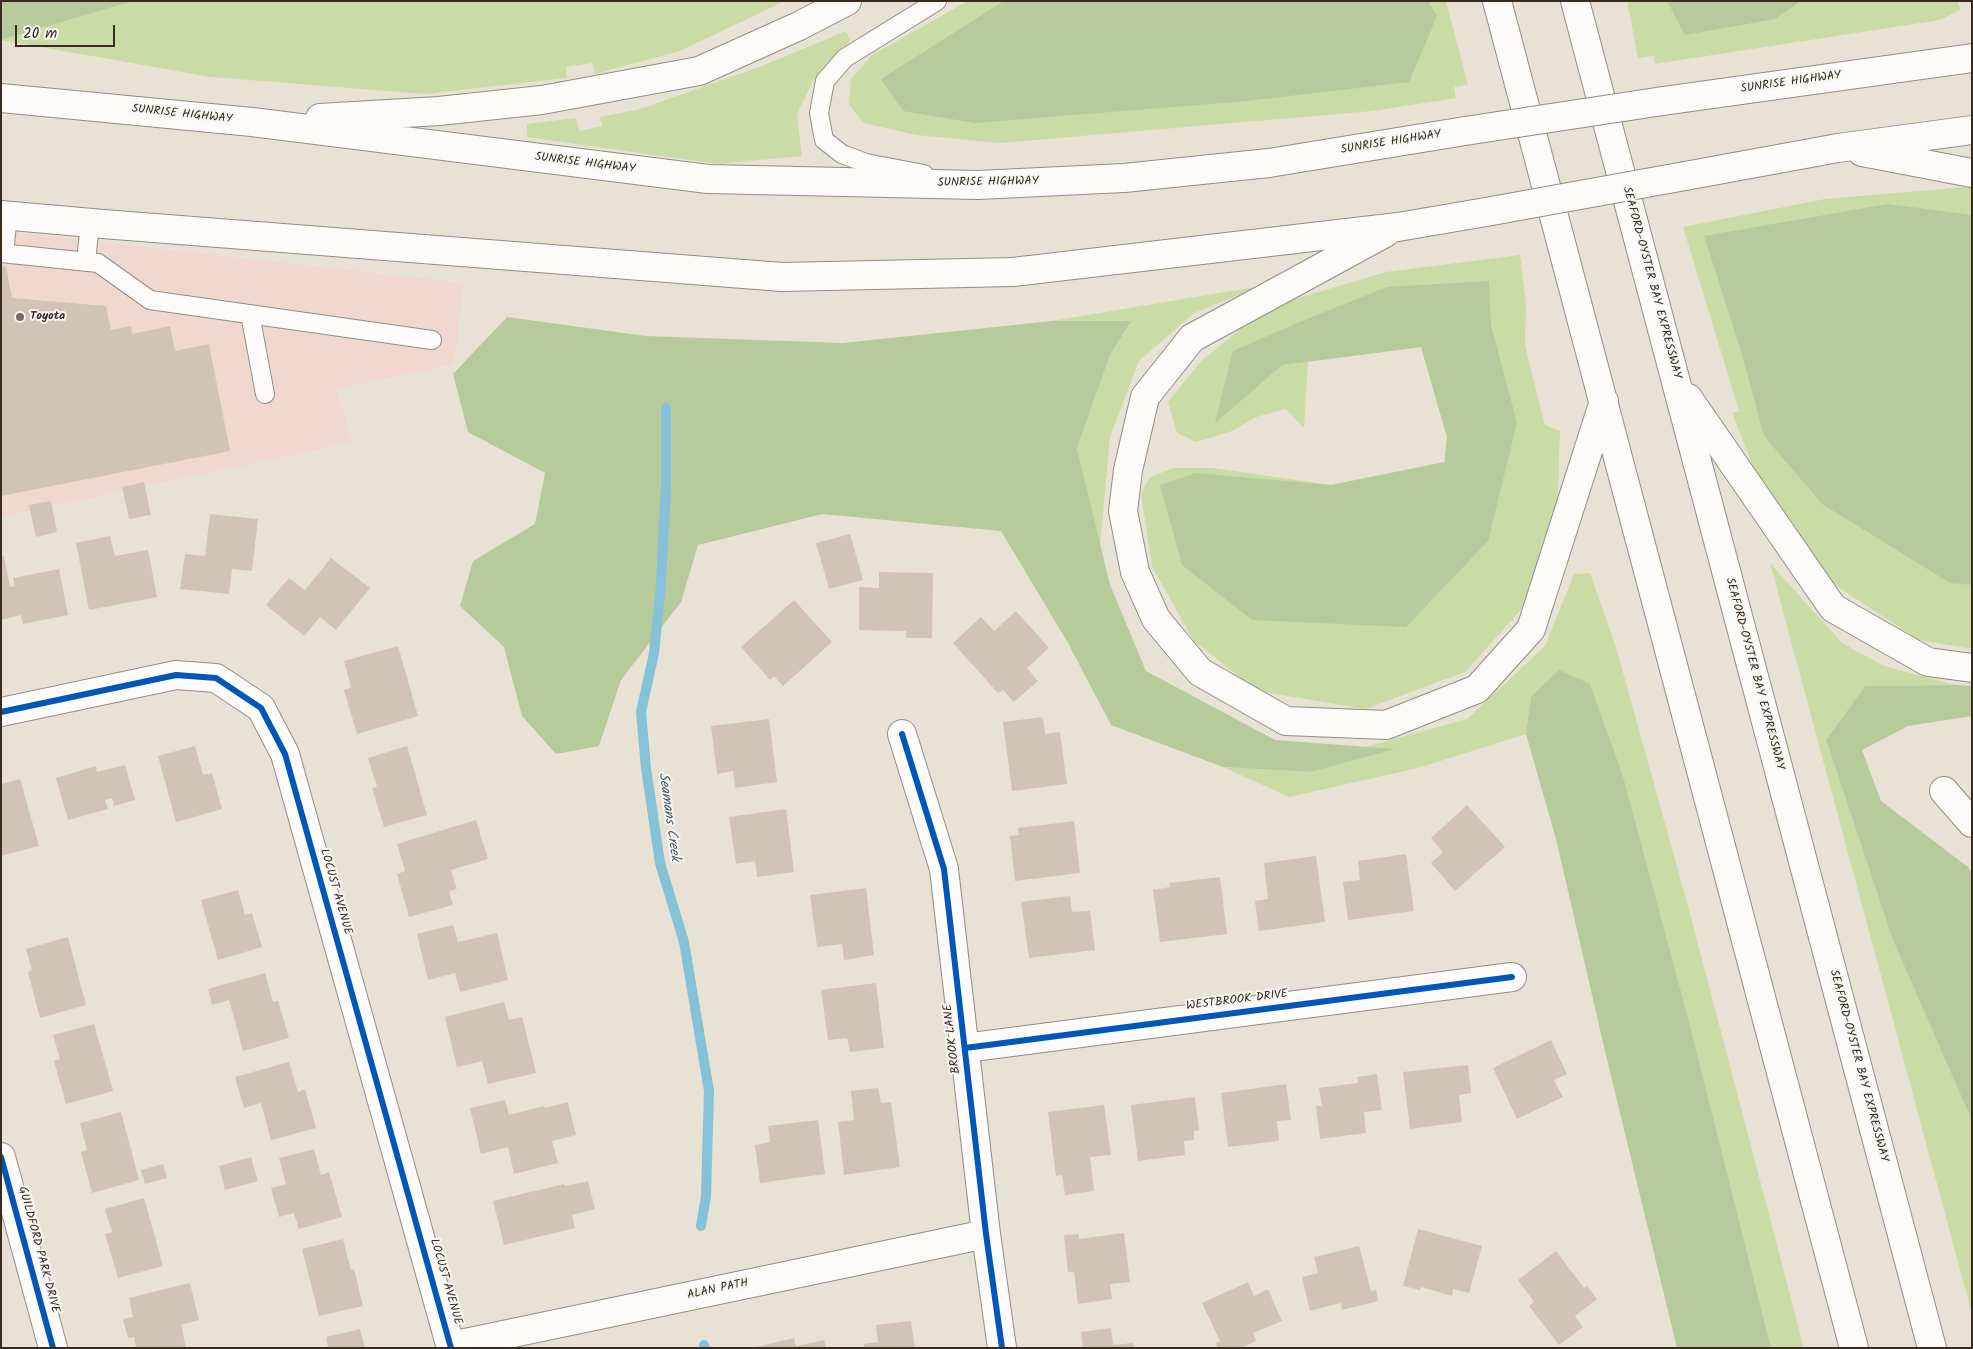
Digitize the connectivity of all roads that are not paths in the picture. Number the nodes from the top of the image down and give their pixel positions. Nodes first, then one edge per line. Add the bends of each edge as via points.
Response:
1 (847, 1) edge
2 (937, 1) edge
3 (1489, 1) edge
4 (1497, 1) edge
5 (1575, 1) edge
6 (1506, 36) junction
7 (1972, 58) edge
8 (1, 98) edge
9 (252, 122) junction
10 (1972, 130) edge
11 (1838, 148) junction
12 (1972, 173) edge
13 (978, 185) junction
14 (5, 215) edge
15 (90, 223) junction
16 (1398, 227) junction
17 (3, 253) edge
18 (86, 262) junction
19 (250, 314) junction
20 (432, 340) dead end
21 (1677, 382) junction
22 (265, 394) dead end
23 (1604, 401) junction
24 (1972, 668) edge
25 (1, 712) edge
26 (902, 734) dead end
27 (1944, 792) dead end
28 (1972, 823) edge
29 (1512, 977) dead end
30 (965, 1048) junction
31 (1, 1157) edge
32 (986, 1234) junction
33 (451, 1347) edge
34 (53, 1348) edge
35 (1002, 1348) edge
36 (1854, 1348) edge
37 (1932, 1348) edge

1 - 9 main road via 700,71 542,100 440,111
2 - 13 lane via 845,58 825,81 819,112 824,140 842,154 866,163
3 - 6 lane
4 - 6 main road
5 - 21 main road, SEAFORD-OYSTER BAY EXPRESSWAY
6 - 23 main road
7 - 13 main road, SUNRISE HIGHWAY, bridge via 1663,101 1269,163 1124,178
8 - 9 main road, SUNRISE HIGHWAY
9 - 13 main road, SUNRISE HIGHWAY via 708,179
10 - 11 main road
11 - 12 main road
11 - 16 main road, bridge
14 - 15 main road
14 - 17 lane
15 - 16 main road via 782,277 1013,272
15 - 18 lane
16 - 23 main road via 1192,338 1145,397 1128,470 1123,511 1135,572 1156,619 1200,672 1286,721 1386,725 1477,689 1531,629
17 - 18 lane
18 - 19 lane via 98,264 150,300
19 - 20 lane
19 - 22 lane
21 - 24 main road via 1834,608 1928,662
21 - 37 main road, SEAFORD-OYSTER BAY EXPRESSWAY
23 - 36 main road
25 - 33 main road, LOCUST AVENUE via 176,675 216,678 261,708 285,754
26 - 30 main road, BROOK LANE via 944,870
27 - 28 main road
29 - 30 main road, WESTBROOK DRIVE
30 - 32 main road, BROOK LANE
31 - 34 main road, GUILDFORD PARK DRIVE
32 - 33 main road, ALAN PATH
32 - 35 main road, BROOK LANE

